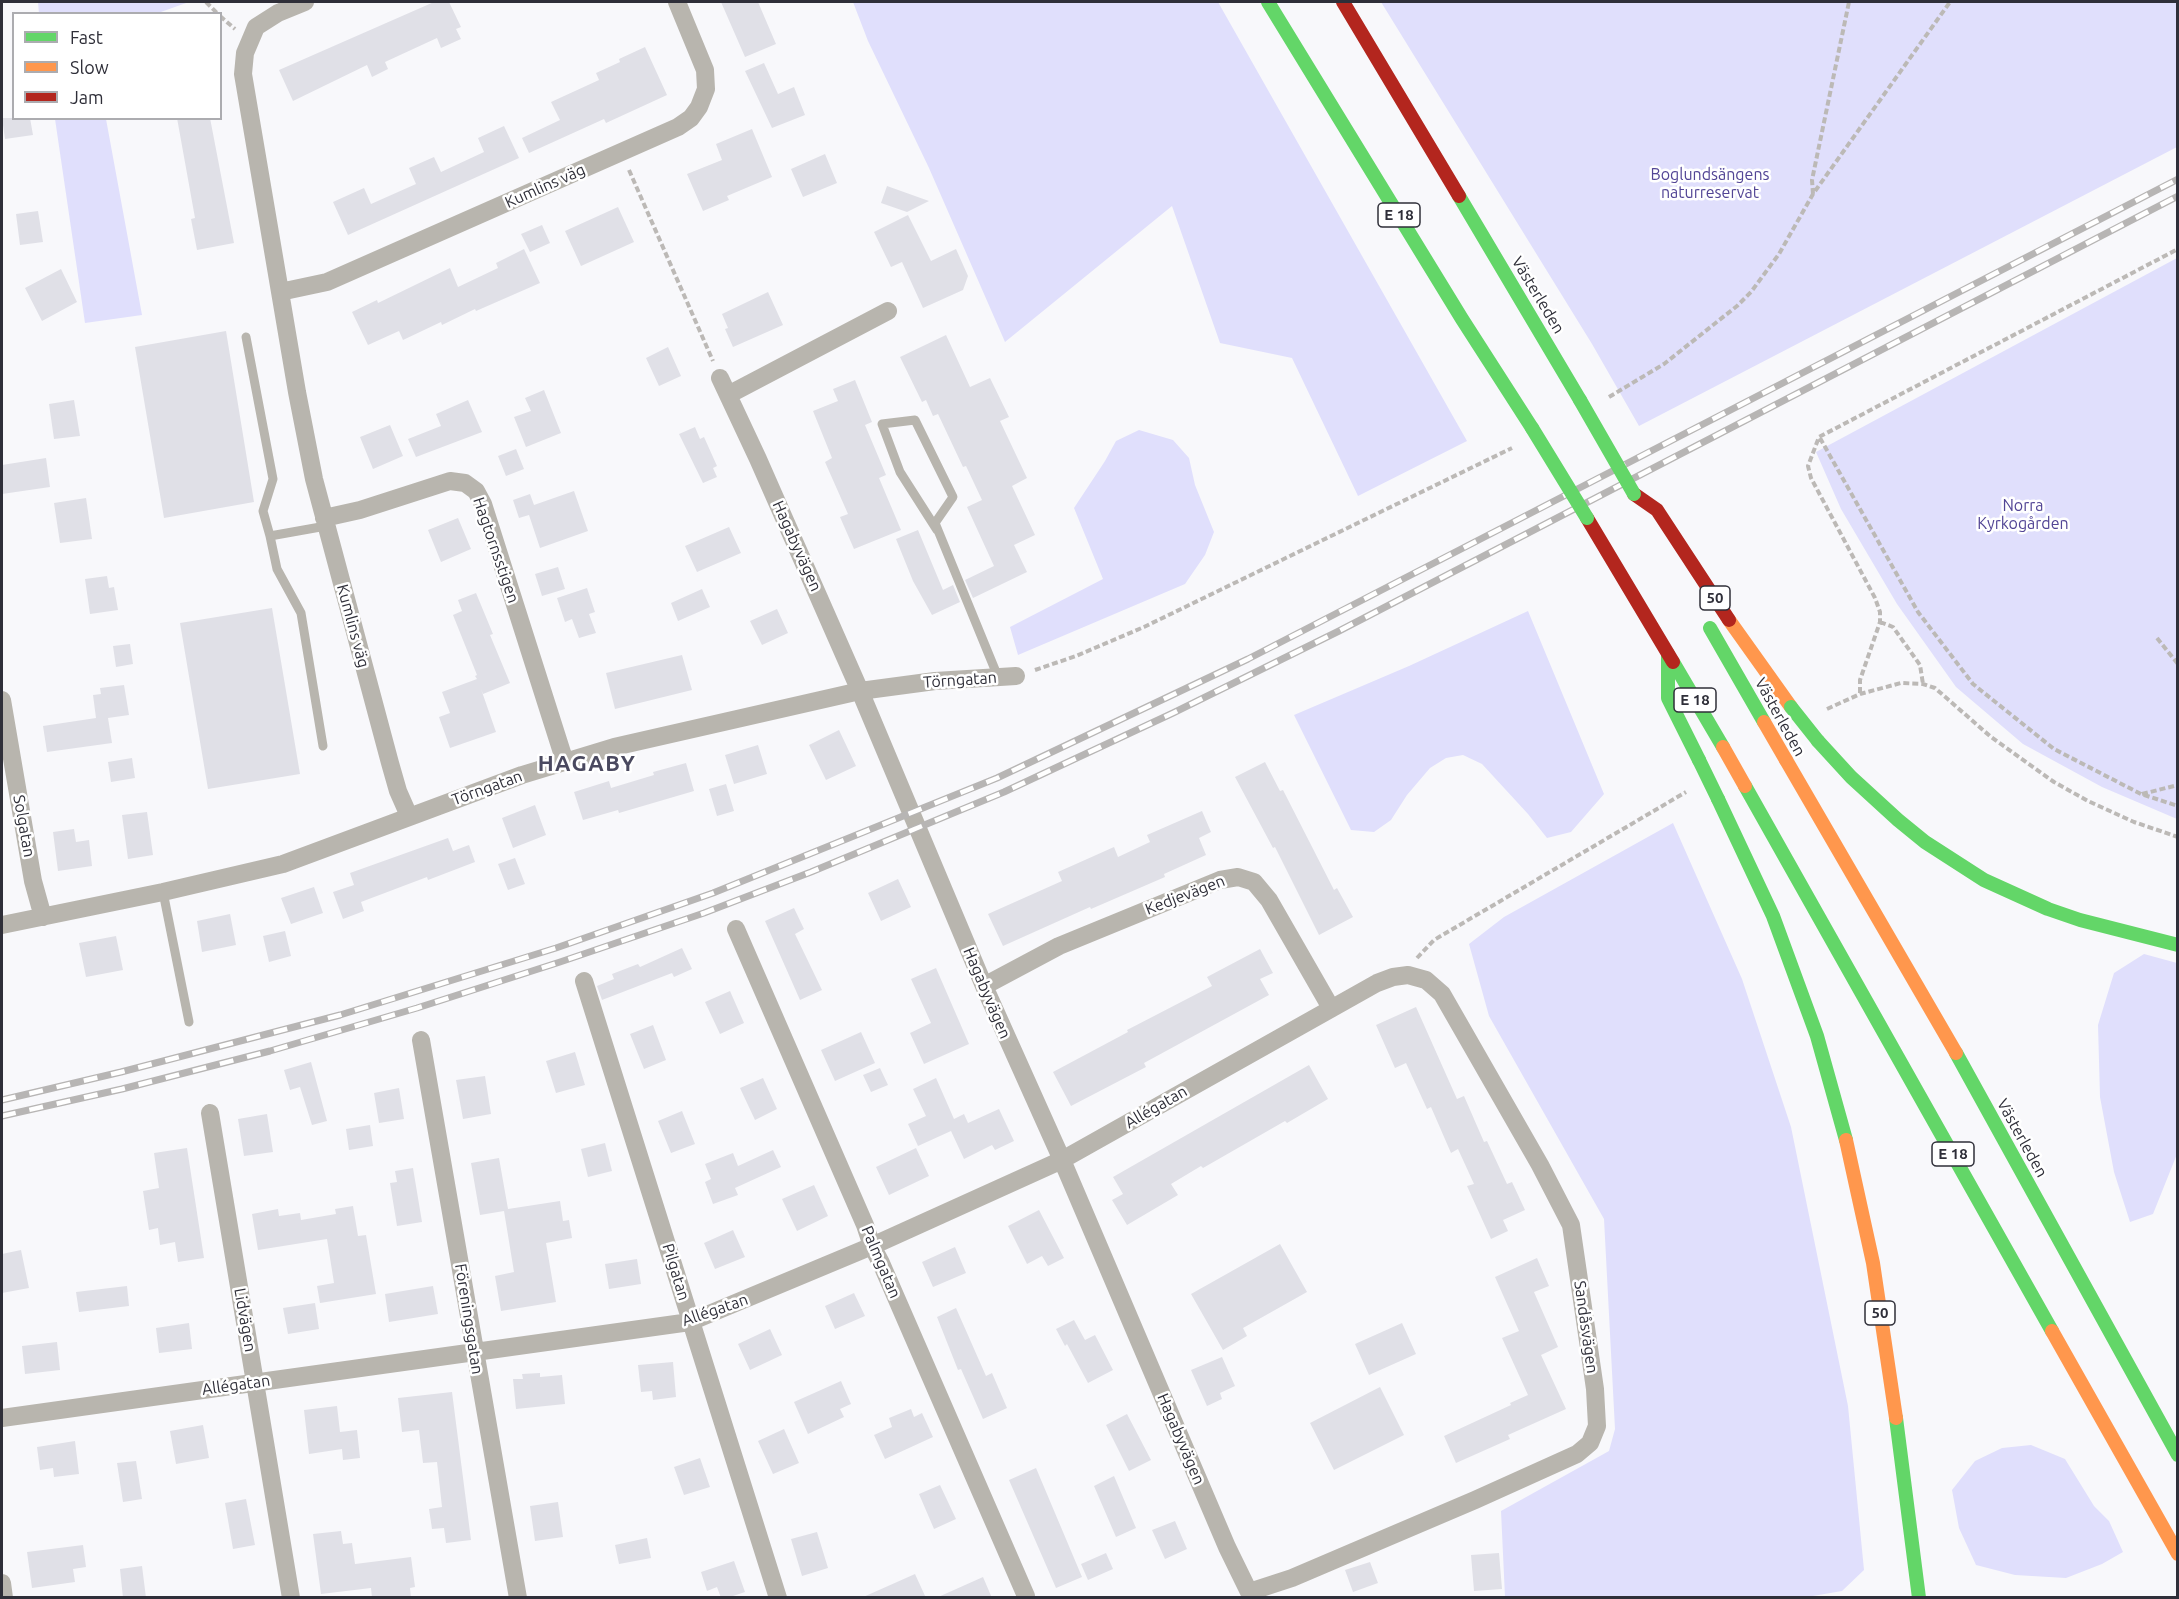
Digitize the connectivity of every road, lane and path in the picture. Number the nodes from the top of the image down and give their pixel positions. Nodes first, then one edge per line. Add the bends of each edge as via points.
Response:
1 (305, 2) edge
2 (677, 2) edge
3 (1268, 2) edge
4 (1342, 2) edge
5 (1849, 2) edge
6 (622, 153) junction
7 (1814, 194) dead end
8 (2178, 249) edge
9 (280, 292) junction
10 (888, 311) dead end
11 (246, 337) dead end
12 (720, 378) joint
13 (728, 395) junction
14 (1819, 437) junction
15 (1634, 494) junction
16 (325, 522) junction
17 (1650, 524) dead end
18 (938, 530) junction
19 (270, 536) junction
20 (1702, 615) dead end
21 (1880, 622) junction
22 (2157, 638) dead end
23 (1668, 652) junction
24 (2178, 664) edge
25 (1007, 677) joint
26 (1923, 684) dead end
27 (860, 691) junction
28 (1860, 694) dead end
29 (2, 700) edge
30 (323, 746) dead end
31 (565, 762) junction
32 (2178, 785) edge
33 (2141, 794) junction
34 (2178, 806) edge
35 (409, 816) junction
36 (163, 892) junction
37 (43, 917) junction
38 (2, 925) edge
39 (736, 929) dead end
40 (2178, 945) edge
41 (584, 981) dead end
42 (984, 986) junction
43 (1331, 1008) junction
44 (189, 1023) dead end
45 (421, 1040) dead end
46 (210, 1113) dead end
47 (1062, 1160) junction
48 (872, 1246) junction
49 (690, 1322) junction
50 (474, 1352) junction
51 (256, 1383) junction
52 (2, 1418) edge
53 (2178, 1455) edge
54 (2178, 1554) edge
55 (1914, 1560) junction
56 (2, 1583) edge
57 (1248, 1591) joint
58 (1905, 1595) dead end
59 (1026, 1596) dead end
60 (4, 1598) edge
61 (291, 1598) edge
62 (518, 1598) edge
63 (778, 1598) edge
64 (1920, 1598) edge

1 - 9 street, Kumlins väg via 256,27 244,53 243,74
2 - 6 street, Kumlins väg via 705,70 706,89 691,118
3 - 23 highway, E 18, bridge
4 - 15 highway, Västerleden, bridge
5 - 7 path via 1812,180
6 - 9 street, Kumlins väg via 327,282
6 - 12 path
8 - 14 path
9 - 16 street, Kumlins väg
10 - 13 street
11 - 19 lane via 273,479 263,511
12 - 13 street, Hagabyvägen
13 - 27 street, Hagabyvägen
14 - 21 path via 1808,466 1811,478 1875,598
14 - 33 path via 1918,612 1973,684 2054,749
15 - 17 highway, Västerleden
15 - 40 highway, 50, bridge via 1657,510 1742,639 1818,741 1898,820 1984,880 2016,895 2080,920
16 - 19 lane
16 - 31 street, Hagtornsstigen via 450,481 465,483 476,490
16 - 35 street, Kumlins väg via 390,763
18 - 18 lane via 935,523 953,497 915,420 882,424 900,472
18 - 25 lane
19 - 30 lane via 277,569 301,613
20 - 53 highway, Västerleden, bridge via 1946,1035
21 - 26 path via 1893,627 1920,665
21 - 28 path via 1860,680
22 - 24 path
23 - 54 highway, E 18, bridge
23 - 55 highway, 50, bridge via 1668,698 1773,916 1828,1074 1873,1263
25 - 27 street, Törngatan
27 - 31 street, Törngatan via 614,747
27 - 42 street, Hagabyvägen
29 - 37 street, Solgatan via 33,881
31 - 35 street, Törngatan
32 - 33 path
33 - 34 path
35 - 36 street, Törngatan via 283,864
36 - 37 street, Törngatan
36 - 44 lane
37 - 38 street, Törngatan
39 - 48 street, Palmgatan
41 - 49 street, Pilgatan
42 - 43 street, Kedjevägen via 1059,946 1220,879 1238,877 1254,882 1269,900
42 - 47 street, Hagabyvägen
43 - 47 street, Allégatan
43 - 57 street, Sandåsvägen via 1377,982 1408,975 1426,980 1442,994 1571,1225 1597,1426 1590,1443 1577,1454 1292,1578
45 - 50 street, Föreningsgatan
46 - 51 street, Lidvägen
47 - 48 street, Allégatan
47 - 57 street, Hagabyvägen
48 - 49 street, Allégatan
48 - 59 street, Palmgatan
49 - 50 street, Allégatan
49 - 63 street, Pilgatan
50 - 51 street, Allégatan
50 - 62 street, Föreningsgatan
51 - 52 street, Allégatan
51 - 61 street, Lidvägen
55 - 58 highway
55 - 64 highway, 50
56 - 60 street

